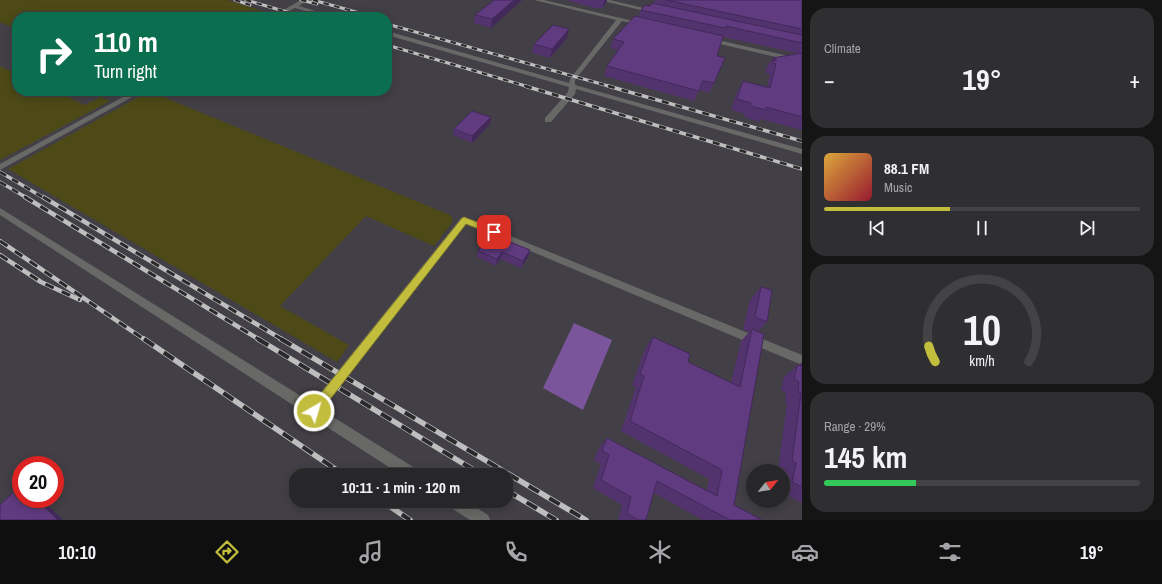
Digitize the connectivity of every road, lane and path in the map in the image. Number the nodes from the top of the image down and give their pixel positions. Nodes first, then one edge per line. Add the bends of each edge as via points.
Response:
1 (305, 0) edge
2 (537, 0) edge
3 (602, 0) edge
4 (294, 6) junction
5 (283, 12) edge
6 (315, 12) edge
7 (658, 12) edge
8 (620, 19) junction
9 (650, 26) edge
10 (392, 34) edge
11 (703, 38) edge
12 (802, 61) edge
13 (572, 86) junction
14 (130, 96) edge
15 (548, 120) dead end
16 (802, 152) edge
17 (0, 167) edge
18 (0, 211) edge
19 (802, 360) edge
20 (314, 411) junction
21 (402, 468) edge
22 (464, 508) edge
23 (483, 520) edge

1 - 4 lane
2 - 8 lane
3 - 7 lane
4 - 5 lane
4 - 6 lane
8 - 9 lane
8 - 13 lane via 572,80
10 - 13 lane
11 - 12 lane
13 - 15 lane via 572,92
13 - 16 lane
14 - 17 lane
18 - 20 lane
19 - 20 lane via 464,220
20 - 21 lane
22 - 23 lane

